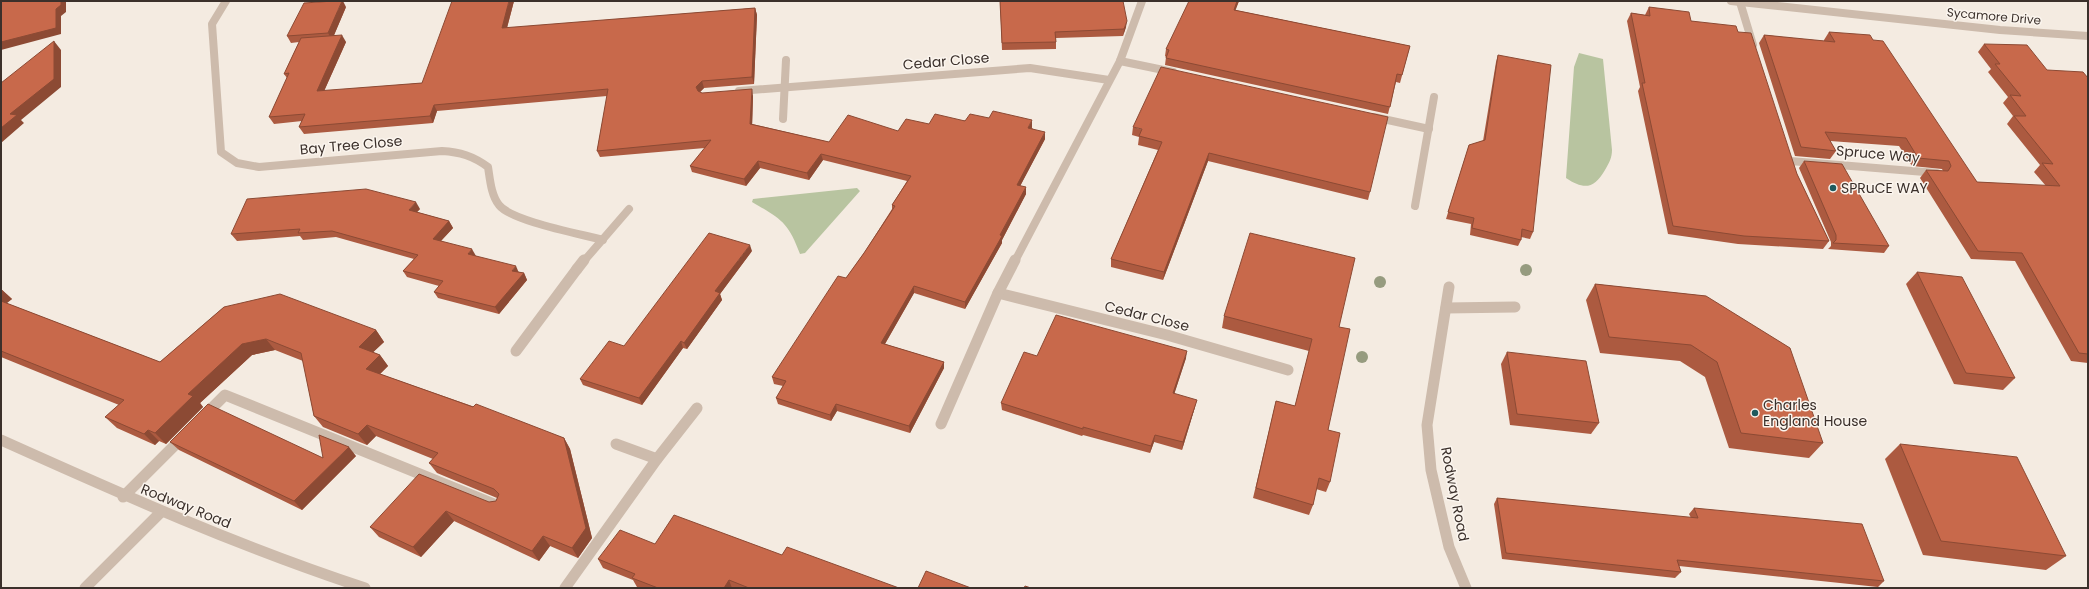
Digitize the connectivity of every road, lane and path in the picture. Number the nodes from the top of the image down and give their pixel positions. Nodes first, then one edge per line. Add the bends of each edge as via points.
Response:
1 (226, 1) edge
2 (1142, 1) edge
3 (1735, 2) edge
4 (2088, 36) edge
5 (1757, 55) edge
6 (786, 60) dead end
7 (1120, 61) junction
8 (1182, 74) edge
9 (1109, 80) junction
10 (785, 88) junction
11 (726, 92) edge
12 (1434, 97) dead end
13 (1367, 115) edge
14 (783, 119) dead end
15 (1429, 129) junction
16 (1795, 174) edge
17 (1939, 174) edge
18 (1415, 206) dead end
19 (630, 209) dead end
20 (602, 240) junction
21 (1449, 287) dead end
22 (998, 293) junction
23 (1515, 307) dead end
24 (1446, 308) junction
25 (516, 351) dead end
26 (1288, 370) dead end
27 (697, 408) dead end
28 (941, 424) dead end
29 (1, 440) edge
30 (616, 444) dead end
31 (657, 459) junction
32 (122, 497) junction
33 (499, 506) edge
34 (161, 512) junction
35 (85, 588) edge
36 (365, 588) edge
37 (565, 588) edge
38 (1466, 588) edge

1 - 20 street, Bay Tree Close via 212,24 221,152 236,163 259,168 442,151 460,152 474,156 488,167 494,197 501,208 516,216
2 - 7 street
3 - 4 street, Sycamore Drive via 2000,30
3 - 5 street
6 - 10 street
7 - 8 street
7 - 9 street
9 - 10 street, Cedar Close via 1030,68
9 - 22 street
10 - 11 street, Cedar Close
10 - 14 street
12 - 15 street
13 - 15 street
15 - 18 street
16 - 17 street, Spruce Way via 1789,157
19 - 20 street
20 - 25 street via 577,269
21 - 24 street, Rodway Road
22 - 26 street, Cedar Close via 1167,335
22 - 28 street
23 - 24 street
24 - 38 street, Rodway Road via 1427,425 1432,470 1449,547
27 - 31 street
29 - 32 street, Rodway Road
30 - 31 street
31 - 37 street
32 - 33 street via 226,395
32 - 34 street, Rodway Road
34 - 35 street
34 - 36 street, Rodway Road via 316,572

